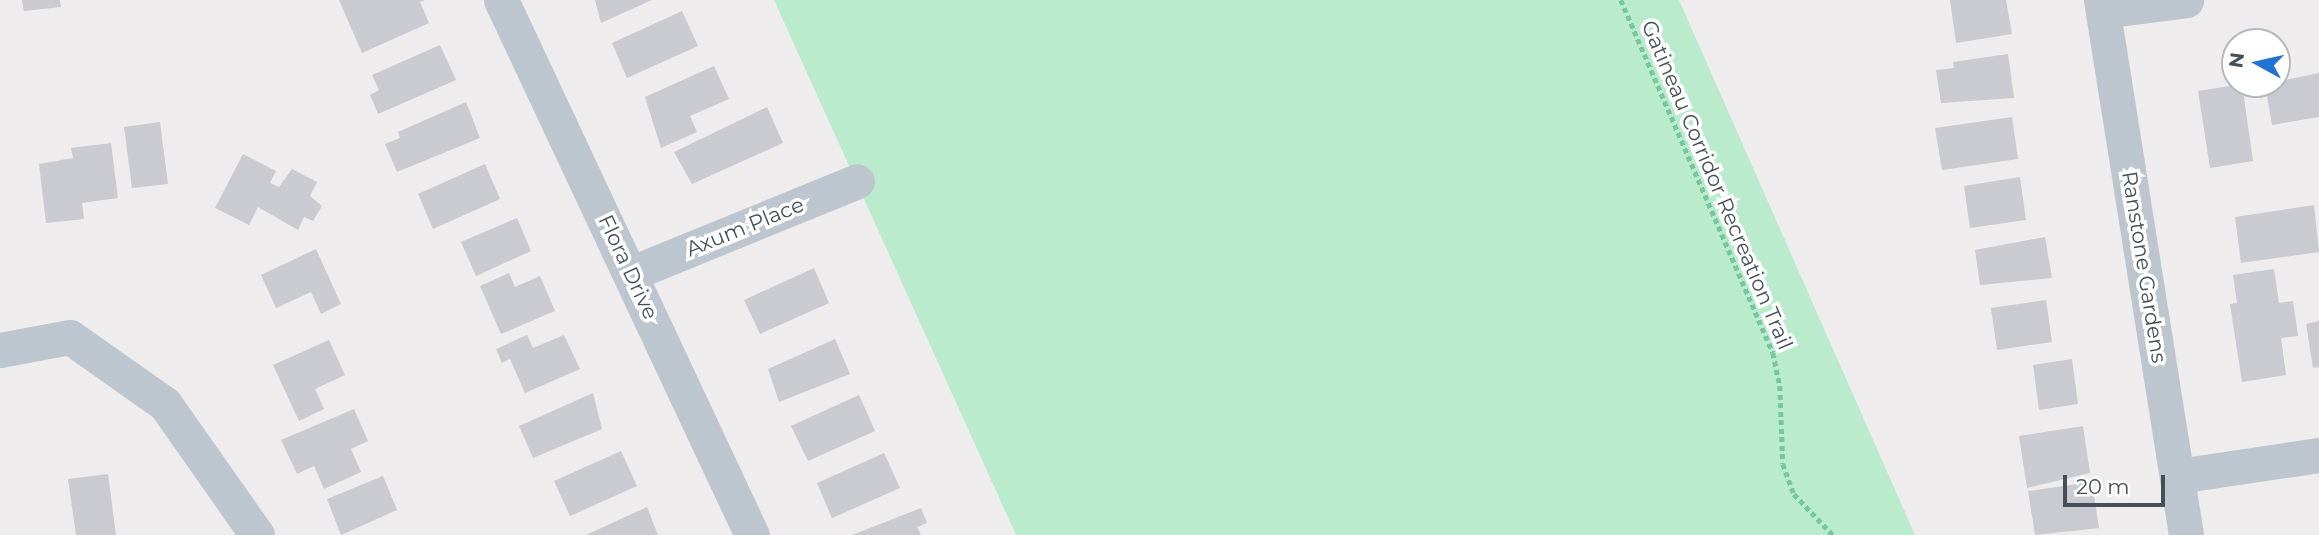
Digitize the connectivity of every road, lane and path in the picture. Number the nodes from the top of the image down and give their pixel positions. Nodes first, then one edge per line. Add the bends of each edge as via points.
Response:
1 (501, 0) edge
2 (1621, 0) edge
3 (2186, 0) edge
4 (2102, 6) edge
5 (857, 181) dead end
6 (632, 273) junction
7 (0, 350) edge
8 (2319, 455) edge
9 (2178, 476) junction
10 (257, 535) edge
11 (752, 535) edge
12 (1833, 535) edge
13 (2186, 535) edge

1 - 6 street, Flora Drive
2 - 12 path, Gatineau Corridor Recreation Trail via 1773,353 1780,386 1783,464 1794,494
3 - 4 street
4 - 9 street, Ranstone Gardens
5 - 6 street, Axum Place
6 - 11 street, Flora Drive
7 - 10 street via 70,337 165,404
8 - 9 street
9 - 13 street, Ranstone Gardens

